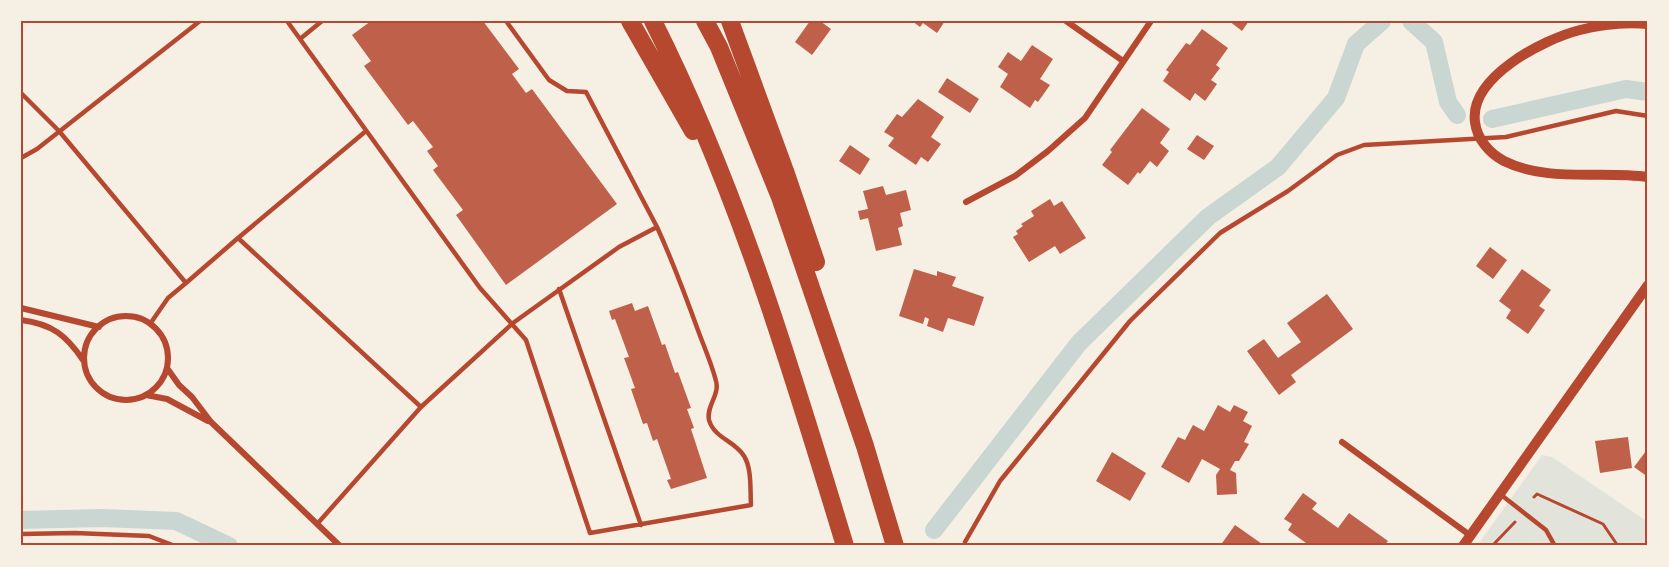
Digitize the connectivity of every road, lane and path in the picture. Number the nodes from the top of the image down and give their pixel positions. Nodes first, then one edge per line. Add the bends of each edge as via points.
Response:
1 (200, 21) edge
2 (287, 21) edge
3 (322, 21) edge
4 (506, 21) edge
5 (630, 21) edge
6 (653, 21) edge
7 (705, 21) edge
8 (730, 21) edge
9 (1066, 21) edge
10 (1151, 21) edge
11 (1594, 24) edge
12 (1648, 24) edge
13 (300, 39) junction
14 (1123, 61) junction
15 (21, 93) edge
16 (1648, 116) edge
17 (60, 131) junction
18 (366, 131) junction
19 (1480, 138) junction
20 (21, 158) edge
21 (1648, 177) edge
22 (966, 202) dead end
23 (737, 211) junction
24 (657, 227) junction
25 (238, 238) junction
26 (186, 283) junction
27 (1648, 285) edge
28 (559, 289) junction
29 (21, 308) edge
30 (21, 320) edge
31 (513, 323) junction
32 (150, 324) junction
33 (99, 327) junction
34 (84, 361) junction
35 (167, 368) junction
36 (146, 395) junction
37 (421, 407) junction
38 (211, 423) junction
39 (1342, 442) dead end
40 (865, 446) junction
41 (1500, 494) junction
42 (1534, 497) dead end
43 (1515, 522) dead end
44 (318, 523) junction
45 (641, 525) junction
46 (21, 534) edge
47 (1471, 536) junction
48 (965, 542) dead end
49 (176, 546) edge
50 (340, 546) edge
51 (845, 546) edge
52 (895, 546) edge
53 (1463, 546) edge
54 (1492, 546) edge
55 (1555, 546) edge
56 (1618, 546) edge

1 - 17 lane
2 - 13 lane
3 - 13 lane
4 - 24 lane via 549,80 567,91 586,92
5 - 23 highway
6 - 23 highway
7 - 40 highway via 780,197
8 - 40 highway via 786,171 848,362
9 - 14 street
10 - 14 street
11 - 12 street
11 - 19 street via 1535,48 1501,70 1477,102 1474,117
13 - 18 lane
14 - 22 street via 1085,118 1056,145 1015,176
15 - 17 lane
16 - 19 lane via 1616,111 1506,137
17 - 20 lane
17 - 26 lane
18 - 25 lane
18 - 31 lane via 480,288
19 - 21 street via 1501,159 1532,170
19 - 48 lane via 1372,144 1350,149 1220,233 1130,321 1000,481
23 - 51 highway via 781,337
24 - 28 lane via 618,246
24 - 45 lane via 717,384 709,418 717,434 743,454 748,466 751,505
25 - 26 lane
25 - 37 lane
26 - 32 lane via 168,298
27 - 41 street
28 - 31 lane
28 - 45 lane
29 - 33 street
30 - 34 street via 56,330 71,342
31 - 37 lane
31 - 45 lane via 526,340 590,533
32 - 33 street via 118,317
32 - 35 street via 165,343
33 - 34 street via 89,338
34 - 36 street via 86,372 100,392 123,400
35 - 36 street via 159,384
35 - 38 street
36 - 38 street via 168,399
37 - 44 lane
38 - 44 street
39 - 47 street
40 - 52 highway
41 - 47 street
41 - 55 lane via 1546,530
42 - 56 path via 1537,494 1603,524
43 - 54 path
44 - 50 street
46 - 49 lane via 149,536
47 - 53 street

